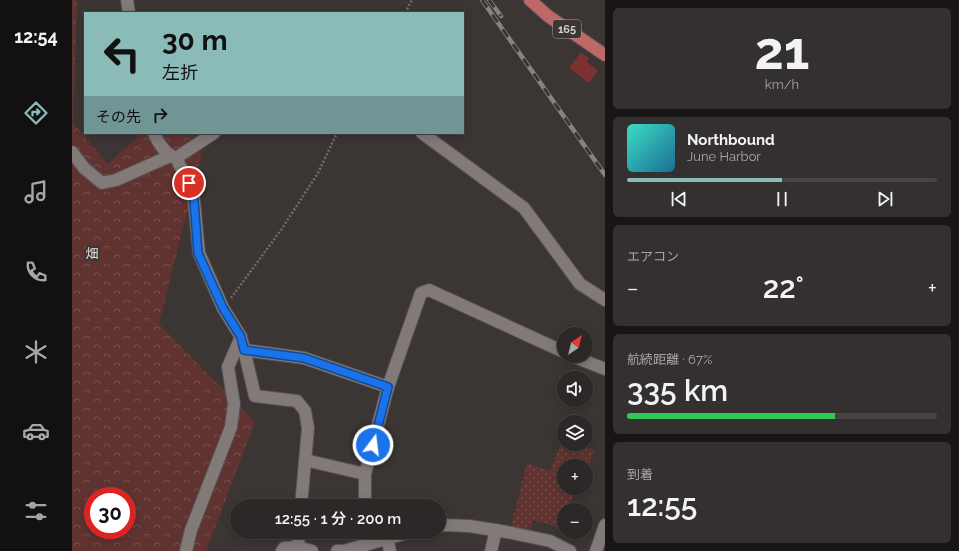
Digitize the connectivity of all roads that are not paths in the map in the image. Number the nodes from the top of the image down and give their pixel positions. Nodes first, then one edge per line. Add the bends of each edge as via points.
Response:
1 (127, 0) edge
2 (530, 0) edge
3 (129, 12) edge
4 (605, 55) edge
5 (154, 134) edge
6 (212, 134) edge
7 (423, 134) edge
8 (72, 152) edge
9 (173, 157) junction
10 (605, 300) edge
11 (241, 337) junction
12 (557, 349) edge
13 (244, 350) junction
14 (590, 363) edge
15 (605, 369) edge
16 (388, 387) junction
17 (305, 460) junction
18 (366, 474) junction
19 (302, 499) edge
20 (365, 499) edge
21 (605, 525) edge
22 (446, 526) edge
23 (496, 530) junction
24 (299, 539) edge
25 (365, 539) edge
26 (384, 539) edge
27 (387, 539) edge
28 (365, 545) junction
29 (298, 547) junction
30 (186, 551) edge
31 (282, 551) edge
32 (312, 551) edge
33 (337, 551) edge
34 (390, 551) edge
35 (491, 551) edge
36 (570, 551) edge
37 (596, 551) edge

1 - 3 street
2 - 4 highway, 165 via 548,16
5 - 9 street
6 - 9 street
7 - 10 street via 524,208 580,284
8 - 9 street via 84,168 102,183
9 - 11 street via 189,183 194,201 198,253 223,308
11 - 13 street
11 - 30 street via 228,367 234,404 231,427 191,530
12 - 16 street via 429,290 421,293
13 - 16 street via 304,358
13 - 17 street via 255,396 296,401 305,411 308,428
14 - 15 street
16 - 18 street
17 - 18 street
17 - 19 street
18 - 20 street
21 - 37 street
22 - 23 street
23 - 35 street
23 - 36 street via 550,541
24 - 29 street
25 - 28 street
26 - 28 street
27 - 34 street
28 - 33 street
29 - 31 street via 284,548
29 - 32 street

